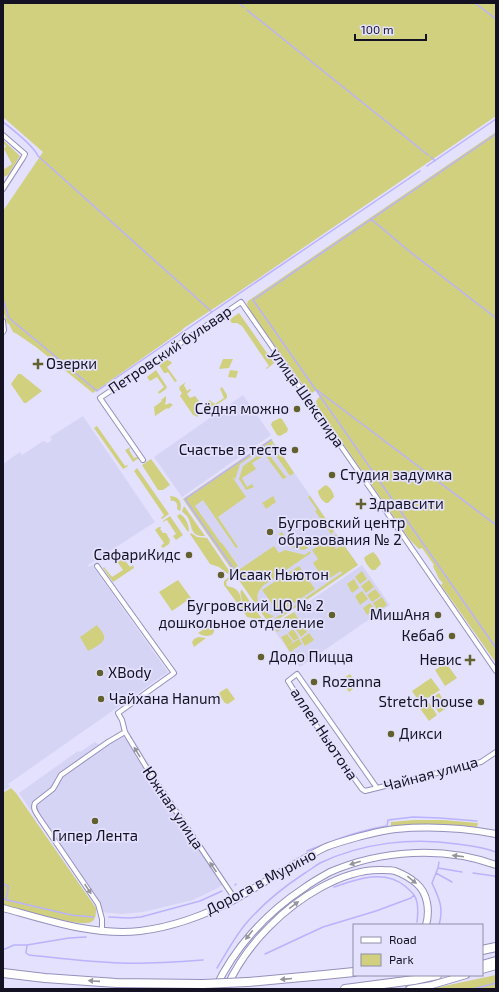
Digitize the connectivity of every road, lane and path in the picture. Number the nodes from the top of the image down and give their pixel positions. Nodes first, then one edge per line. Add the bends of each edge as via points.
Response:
1 (3, 135) edge
2 (3, 189) edge
3 (241, 302) joint
4 (3, 322) edge
5 (4, 331) edge
6 (143, 460) dead end
7 (97, 566) dead end
8 (496, 671) edge
9 (125, 732) junction
10 (496, 752) edge
11 (377, 788) junction
12 (365, 791) joint
13 (496, 834) edge
14 (496, 865) edge
15 (234, 899) junction
16 (3, 908) edge
17 (426, 924) edge
18 (102, 931) junction
19 (496, 947) edge
20 (483, 950) edge
21 (496, 962) edge
22 (483, 965) edge
23 (496, 966) edge
24 (353, 968) edge
25 (483, 970) edge
26 (353, 972) edge
27 (3, 973) edge
28 (324, 975) junction
29 (432, 976) edge
30 (463, 976) edge
31 (215, 989) edge
32 (226, 989) edge
33 (345, 989) edge
34 (409, 989) edge

1 - 2 street via 25,154
3 - 6 street, Петровский бульвар via 100,398
3 - 8 street, улица Шекспира
4 - 5 street
7 - 9 street, Южная улица via 174,673 118,713
15 -> 9 street, Южная улица
9 -> 18 street via 61,775 53,789 34,805 34,810 98,904
10 - 11 street, Чайная улица via 481,762
11 - 12 street, Чайная улица
11 - 12 street, аллея Ньютона via 297,674 288,681 320,731
13 - 15 main road, Дорога в Мурино via 421,827 373,833 326,847
14 -> 31 main road via 468,857 430,853 374,858 329,873 288,898 252,932 221,974
15 - 18 main road, Дорога в Мурино via 198,916 153,929
16 - 18 main road, Дорога в Мурино via 65,925
32 -> 17 main road via 249,951 285,912 327,884 362,871 394,871 408,876 426,897
19 - 20 highway
21 - 22 highway
23 - 25 main road
24 - 28 main road
26 - 28 highway
28 -> 27 highway, bridge via 203,984 116,983
29 - 33 highway
30 - 34 main road

